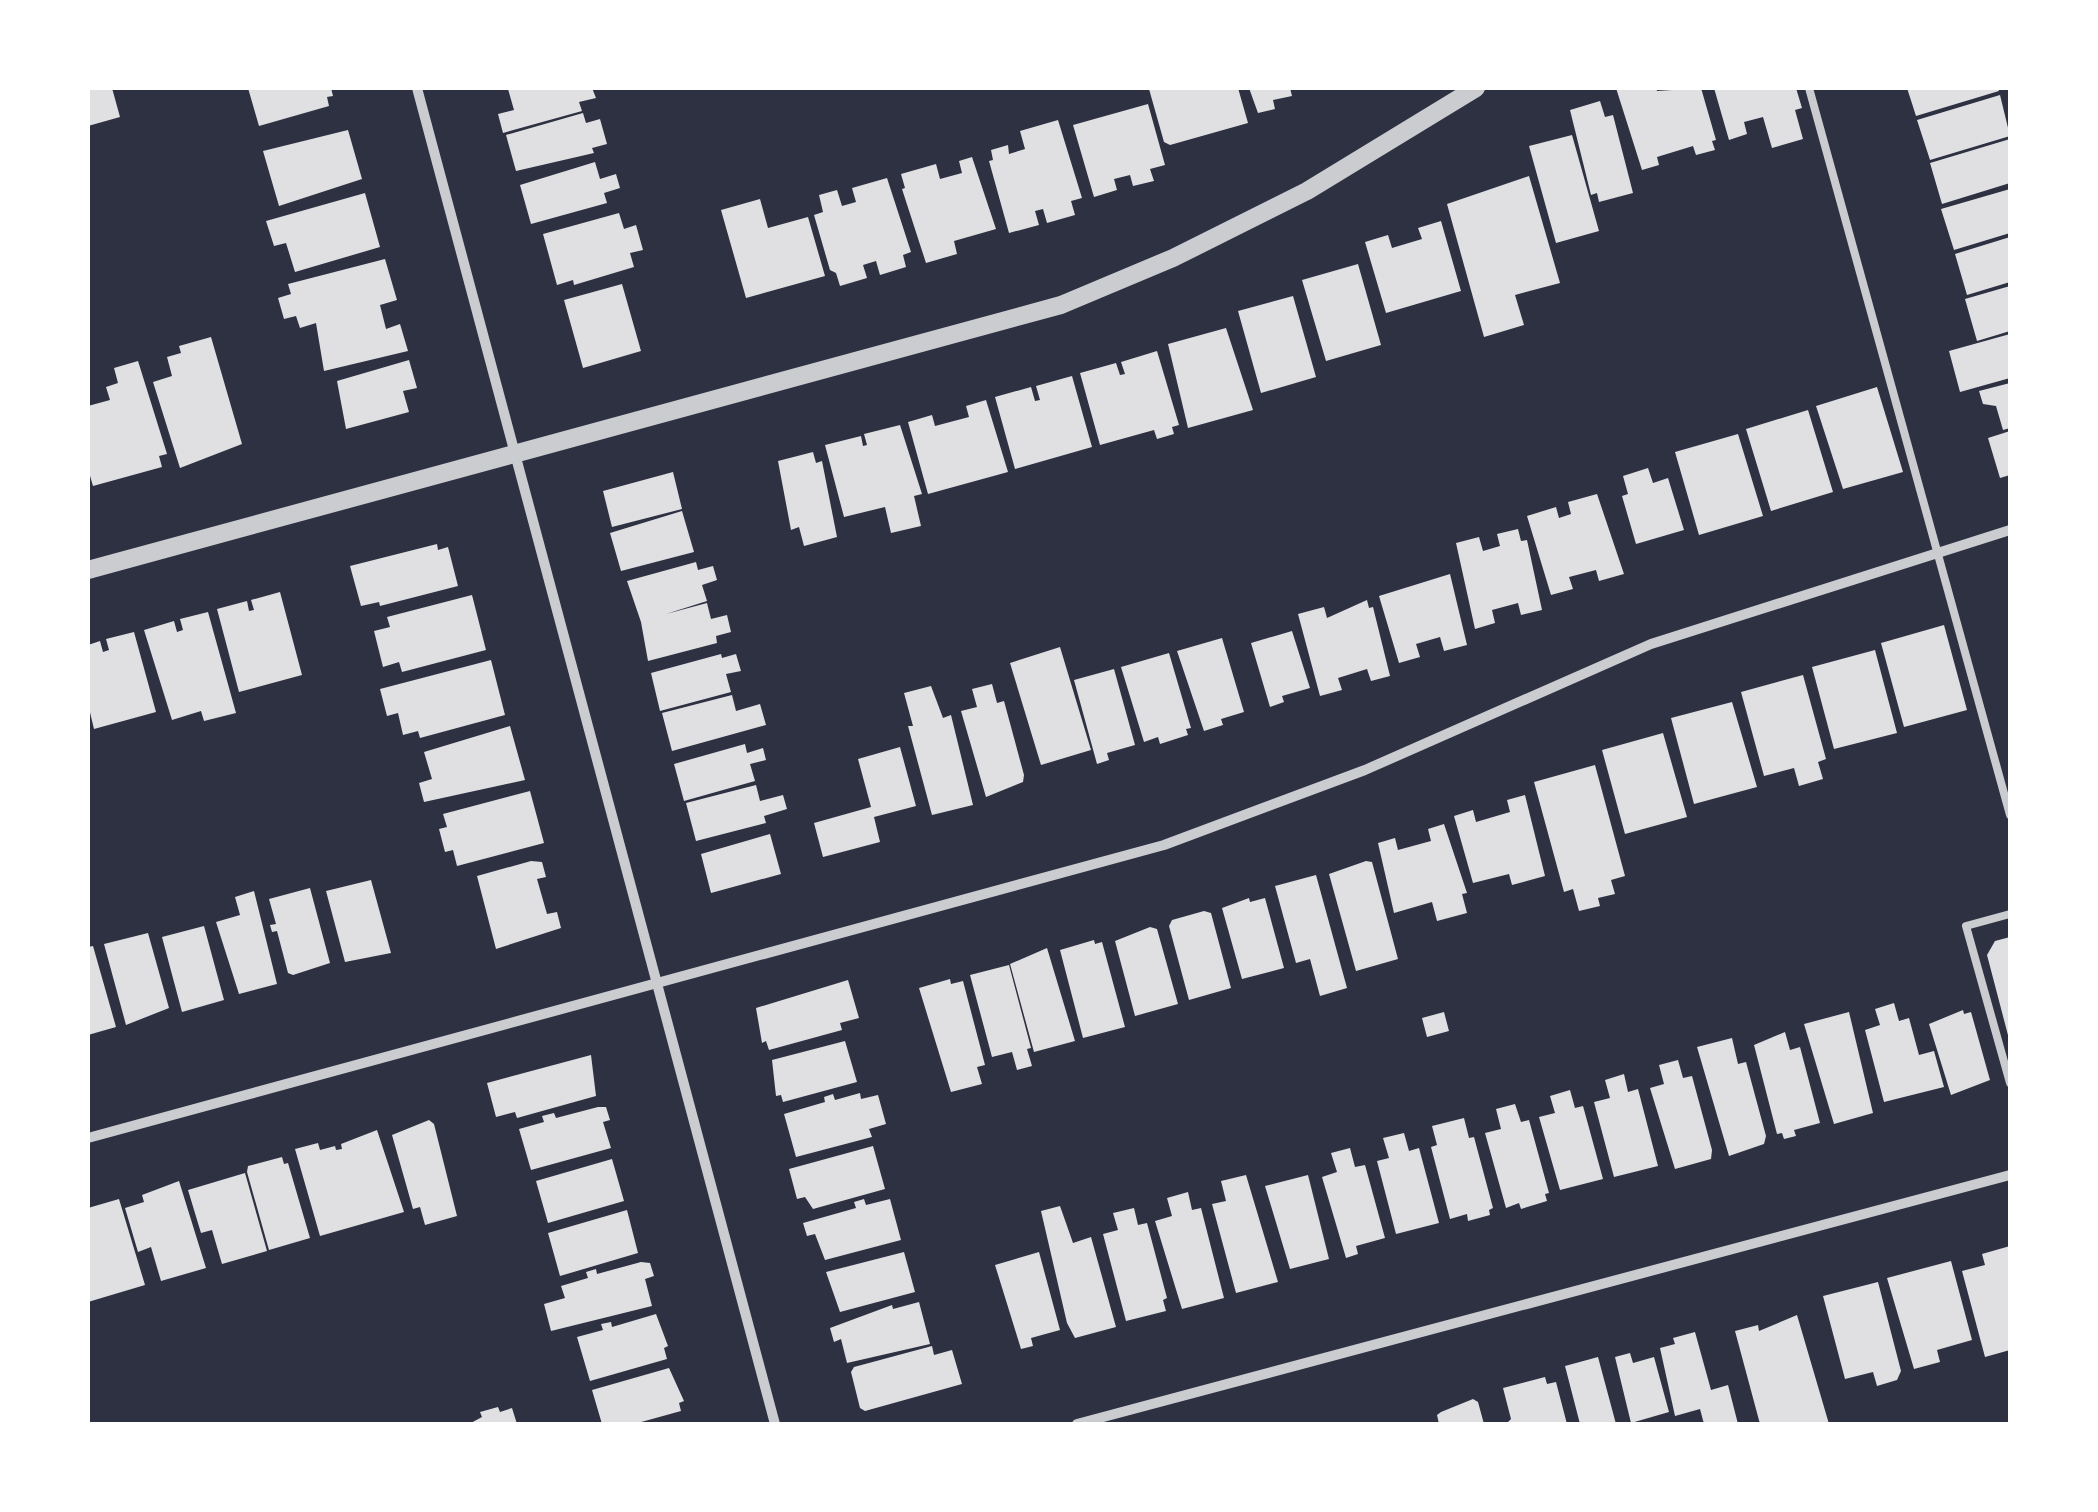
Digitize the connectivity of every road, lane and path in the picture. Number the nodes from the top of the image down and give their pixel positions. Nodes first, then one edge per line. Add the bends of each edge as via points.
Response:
1 (417, 88) edge
2 (1476, 88) edge
3 (1809, 88) edge
4 (514, 454) junction
5 (2010, 530) edge
6 (1940, 548) junction
7 (88, 570) edge
8 (2010, 814) edge
9 (2010, 914) edge
10 (660, 986) junction
11 (2010, 1082) edge
12 (88, 1138) edge
13 (2010, 1176) edge
14 (775, 1424) edge
15 (1078, 1424) edge

1 - 4 street
2 - 4 street via 1307,191 1061,304
3 - 6 lane
4 - 7 street
4 - 10 street
5 - 6 street
6 - 8 lane
6 - 10 street via 1651,644 1365,770 1164,845
9 - 11 lane via 1966,926
10 - 12 street
10 - 14 street
13 - 15 street

